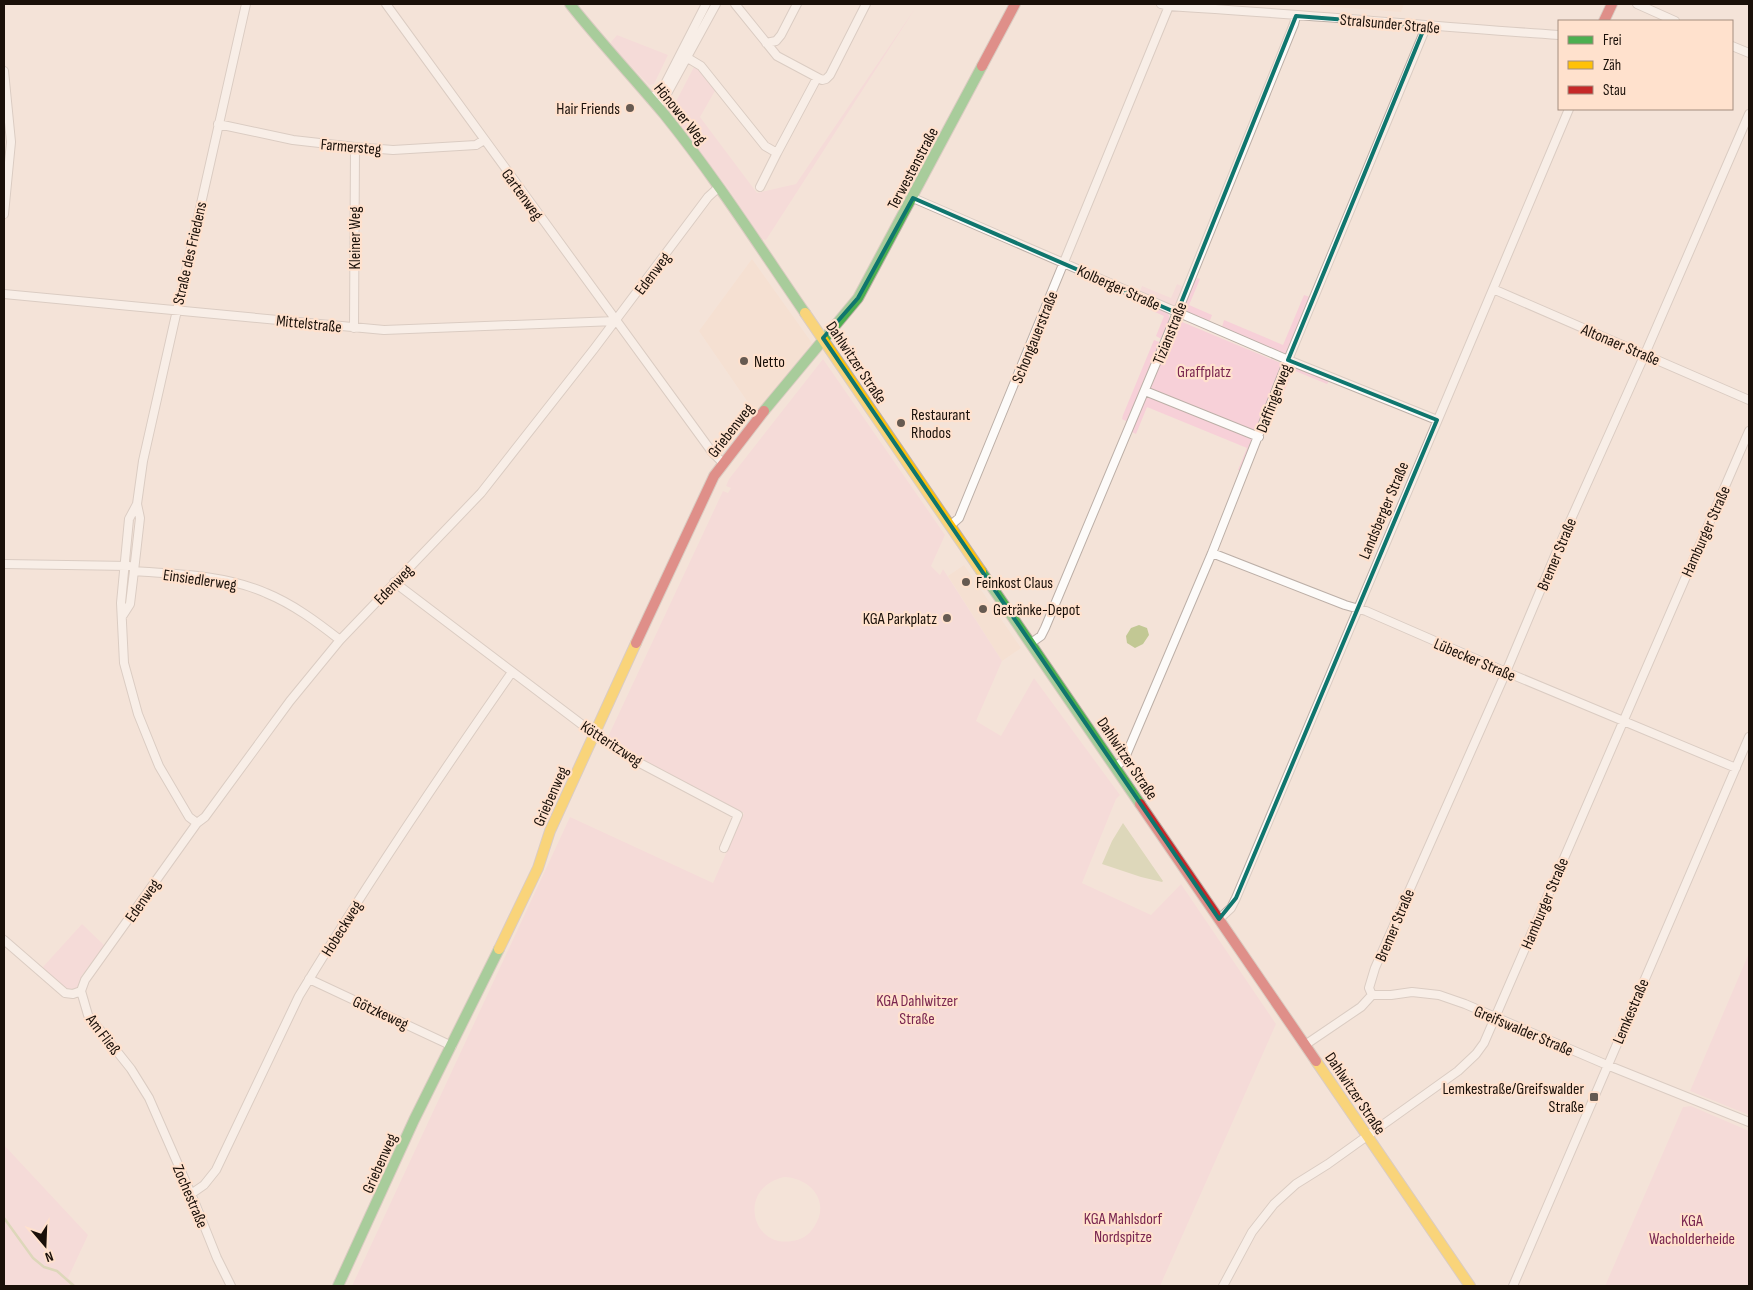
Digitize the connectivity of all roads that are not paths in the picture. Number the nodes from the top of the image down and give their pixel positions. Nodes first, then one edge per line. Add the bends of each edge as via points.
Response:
1 (246, 4) edge
2 (386, 4) edge
3 (570, 4) edge
4 (706, 4) edge
5 (716, 4) edge
6 (735, 4) edge
7 (797, 4) edge
8 (866, 4) edge
9 (1016, 4) edge
10 (1161, 4) edge
11 (1612, 4) edge
12 (1637, 4) edge
13 (1170, 6) junction
14 (1266, 8) edge
15 (1296, 16) junction
16 (1604, 20) edge
17 (1673, 20) edge
18 (1425, 26) junction
19 (1558, 35) edge
20 (766, 43) junction
21 (1733, 46) edge
22 (1749, 53) edge
23 (686, 57) junction
24 (4, 71) edge
25 (817, 78) junction
26 (654, 103) junction
27 (1569, 110) edge
28 (1749, 114) edge
29 (218, 124) junction
30 (484, 140) junction
31 (355, 147) junction
32 (778, 152) junction
33 (719, 187) junction
34 (760, 188) dead end
35 (913, 198) junction
36 (4, 214) edge
37 (761, 248) joint
38 (1064, 263) junction
39 (1493, 290) junction
40 (4, 294) edge
41 (176, 310) junction
42 (1177, 313) junction
43 (615, 321) junction
44 (354, 328) junction
45 (823, 338) junction
46 (1645, 354) junction
47 (1288, 360) junction
48 (1145, 391) junction
49 (1749, 400) edge
50 (1437, 420) junction
51 (1749, 431) edge
52 (1258, 437) junction
53 (723, 463) junction
54 (137, 504) junction
55 (951, 525) junction
56 (1212, 553) junction
57 (4, 564) edge
58 (124, 566) junction
59 (135, 569) junction
60 (394, 582) junction
61 (1357, 609) junction
62 (123, 615) junction
63 (340, 640) junction
64 (1031, 643) junction
65 (512, 672) junction
66 (1506, 672) junction
67 (1623, 721) junction
68 (595, 734) junction
69 (1749, 737) edge
70 (1115, 767) junction
71 (1736, 768) junction
72 (197, 823) junction
73 (724, 848) dead end
74 (1219, 919) junction
75 (4, 940) edge
76 (309, 979) junction
77 (81, 992) junction
78 (1372, 995) junction
79 (1495, 1017) junction
80 (452, 1046) junction
81 (1305, 1046) junction
82 (1607, 1065) junction
83 (153, 1106) joint
84 (1749, 1122) edge
85 (1367, 1136) junction
86 (191, 1194) junction
87 (231, 1286) edge
88 (338, 1286) edge
89 (1223, 1286) edge
90 (1470, 1286) edge
91 (1513, 1286) edge

1 - 29 street, Straße des Friedens
2 - 30 street, Gartenweg
3 - 26 main road, Hönower Weg
4 - 26 street
5 - 23 street
6 - 20 street
7 - 20 street via 781,35 776,41
8 - 25 street via 830,75 822,80
9 - 35 main road, Terwestenstraße
10 - 13 street, Stralsunder Straße
11 - 16 main road
12 - 17 street
13 - 14 street, Stralsunder Straße
13 - 38 street, Schongauerstraße
14 - 15 street, Stralsunder Straße
15 - 18 street, Stralsunder Straße
15 - 42 street, Tizianstraße
18 - 19 street, Stralsunder Straße
18 - 47 street, Daffingerweg
20 - 25 street via 777,56
21 - 22 street
23 - 26 street via 664,99
23 - 32 street via 701,66 765,146
24 - 36 street via 11,142
25 - 32 street
26 - 33 main road, Hönower Weg
27 - 39 street, Landsberger Straße
28 - 46 street, Bremer Straße
29 - 31 street, Farmersteg via 293,140
29 - 41 street, Straße des Friedens
30 - 31 street, Farmersteg via 476,145 435,148 393,150
30 - 43 street, Gartenweg
31 - 44 street, Kleiner Weg
32 - 34 street
33 - 37 main road, Hönower Weg
33 - 43 street, Edenweg via 708,197
35 - 38 street, Kolberger Straße
35 - 45 main road, Terwestenstraße via 858,298
37 - 45 main road, Dahlwitzer Straße
38 - 42 street, Kolberger Straße
38 - 55 street, Schongauerstraße via 959,518
39 - 46 street, Altonaer Straße
39 - 50 street, Landsberger Straße
40 - 41 street, Mittelstraße
41 - 44 street, Mittelstraße
41 - 54 street, Straße des Friedens via 143,460
42 - 47 street, Kolberger Straße
42 - 48 street, Tizianstraße
43 - 44 street, Mittelstraße via 414,330
43 - 53 street, Gartenweg
43 - 60 street, Edenweg via 481,493
45 - 53 main road, Griebenweg
45 - 55 main road, Dahlwitzer Straße
46 - 49 street, Altonaer Straße
46 - 66 street, Bremer Straße via 1558,546
47 - 50 street, Kolberger Straße
47 - 52 street, Daffingerweg
48 - 52 street
48 - 64 street, Tizianstraße via 1045,628 1041,636
50 - 61 street, Landsberger Straße
51 - 67 street, Hamburger Straße
52 - 56 street, Daffingerweg
53 - 68 main road, Griebenweg via 661,587
54 - 58 street, Straße des Friedens via 129,519
54 - 59 street, Straße des Friedens via 140,518
55 - 64 main road, Dahlwitzer Straße
56 - 61 street, Lübecker Straße
56 - 70 street, Daffingerweg via 1124,760
57 - 58 street, Einsiedlerweg
58 - 59 street, Einsiedlerweg
58 - 62 street, Straße des Friedens
59 - 62 street, Straße des Friedens via 130,604
59 - 63 street, Einsiedlerweg via 222,579 258,590 298,610
60 - 63 street, Edenweg
60 - 65 street, Kötteritzweg
61 - 66 street, Lübecker Straße
61 - 74 street, Landsberger Straße via 1236,898
62 - 72 street, Straße des Friedens via 124,663 138,714 159,766 189,817
63 - 72 street, Edenweg via 284,709 205,817
64 - 70 main road, Dahlwitzer Straße
65 - 68 street, Kötteritzweg
65 - 76 street, Hobeckweg via 380,866
66 - 67 street, Lübecker Straße
66 - 78 street, Bremer Straße via 1375,968 1369,988
67 - 71 street, Lübecker Straße
67 - 79 street, Hamburger Straße
68 - 73 street, Kötteritzweg via 634,760 738,815
68 - 80 main road, Griebenweg via 550,831 538,868
69 - 71 street, Lemkestraße
70 - 74 main road, Dahlwitzer Straße
71 - 82 street, Lemkestraße
72 - 77 street, Edenweg via 85,980
74 - 81 main road, Dahlwitzer Straße
75 - 77 street via 65,993
76 - 80 street, Götzkeweg
76 - 86 street, Hobeckweg via 216,1170 204,1185
77 - 83 street, Am Fließ via 88,1015 131,1069
78 - 79 street, Greifswalder Straße via 1412,992 1439,995
78 - 81 street
79 - 82 street, Greifswalder Straße
79 - 85 street, Hamburger Straße via 1484,1043 1458,1071
80 - 88 main road, Griebenweg via 414,1120
81 - 85 main road, Dahlwitzer Straße
82 - 84 street, Greifswalder Straße
82 - 91 street, Lemkestraße
83 - 86 street, Zochestraße
85 - 89 street, Hamburger Straße via 1296,1184 1274,1204 1252,1232
85 - 90 main road, Dahlwitzer Straße
86 - 87 street, Zochestraße

